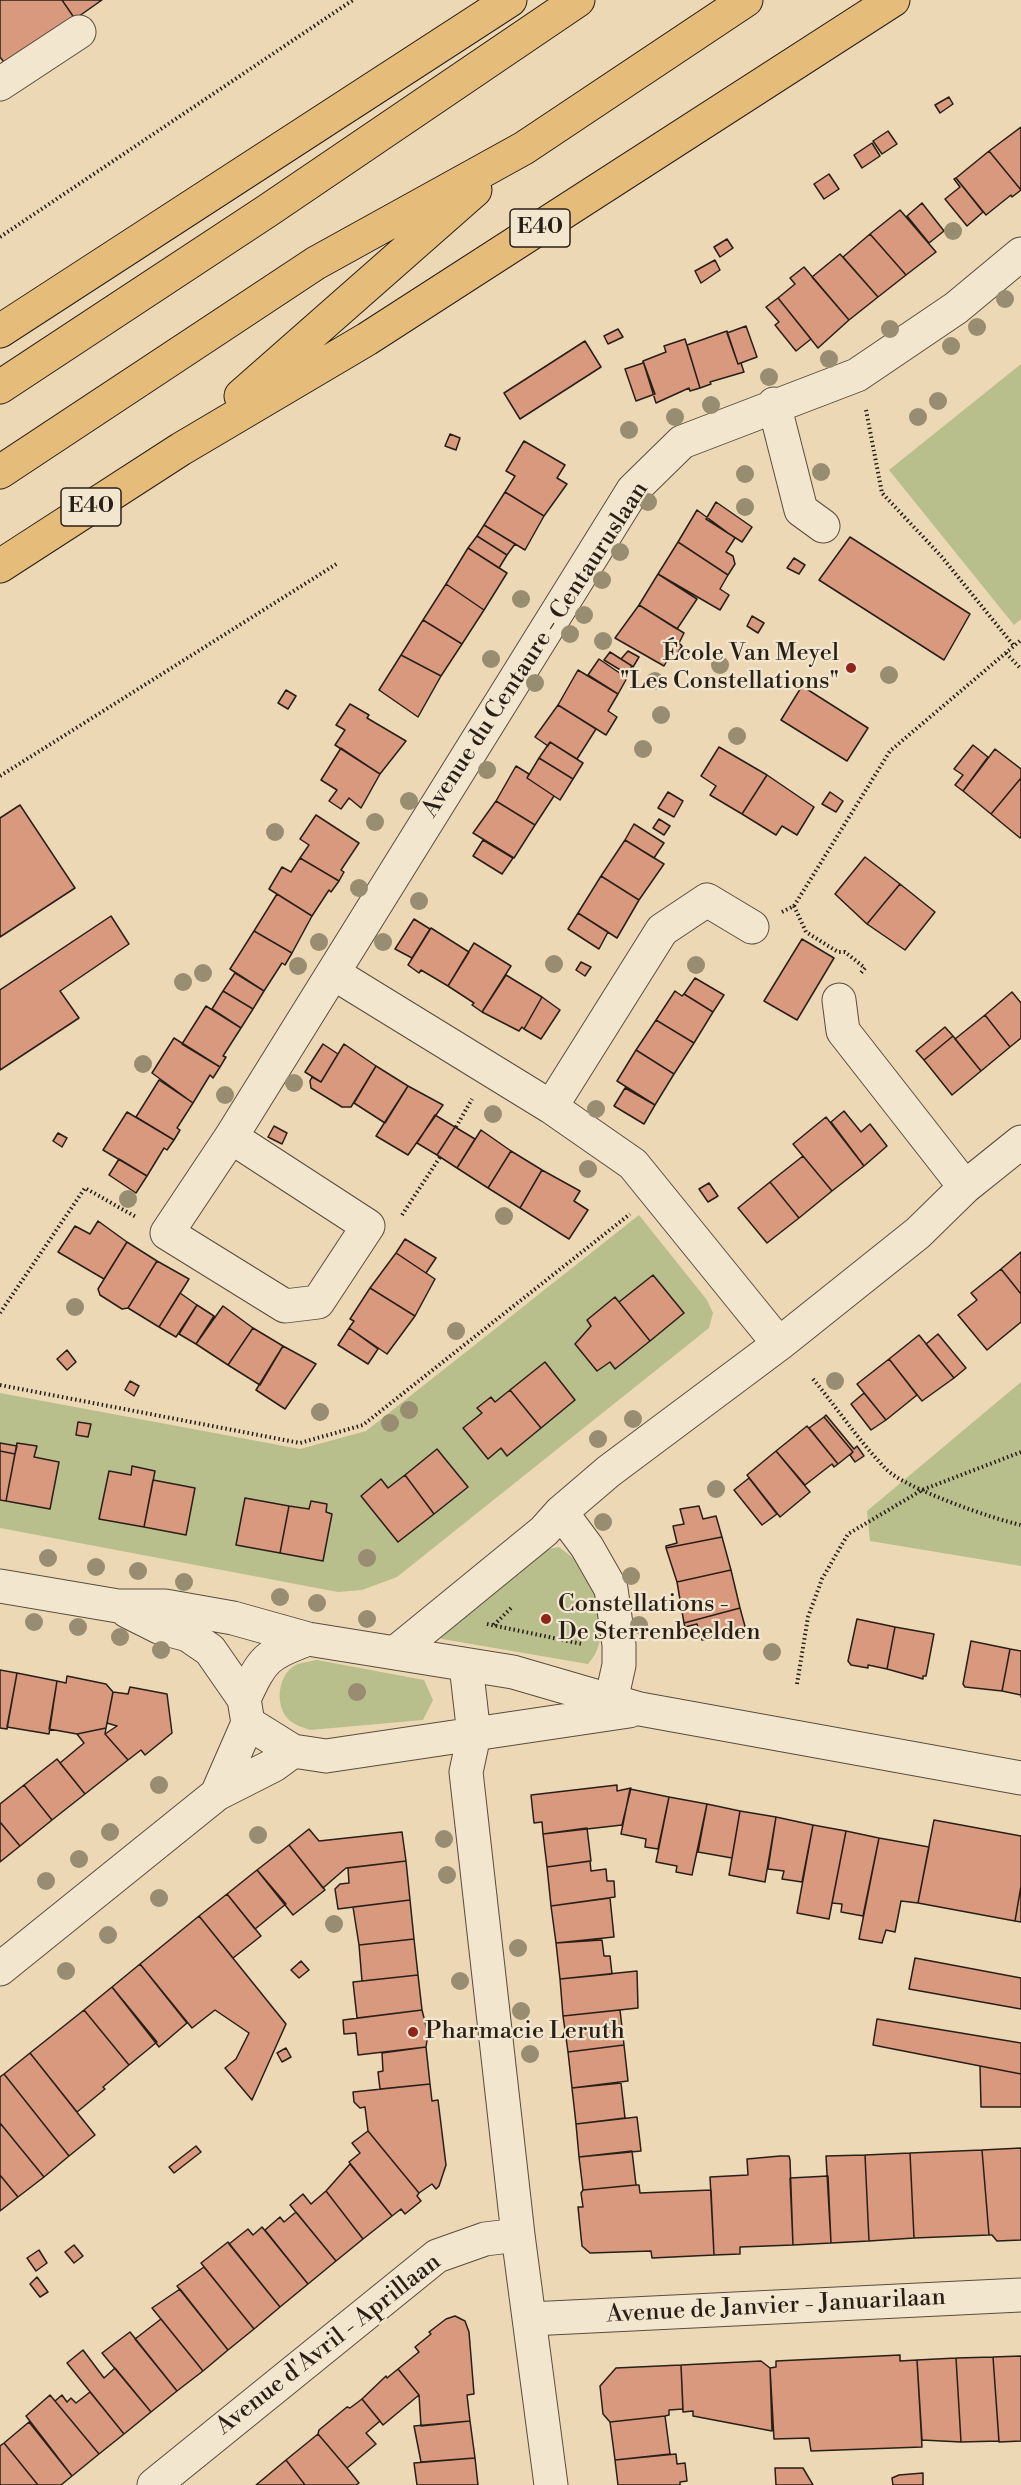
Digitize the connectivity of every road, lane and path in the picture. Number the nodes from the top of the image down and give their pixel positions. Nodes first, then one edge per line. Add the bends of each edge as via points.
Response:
1 (353, 0) edge
2 (510, 0) edge
3 (578, 0) edge
4 (746, 0) edge
5 (893, 0) edge
6 (79, 32) dead end
7 (0, 84) edge
8 (524, 148) junction
9 (0, 237) edge
10 (1021, 254) edge
11 (0, 331) edge
12 (857, 375) junction
13 (0, 387) edge
14 (774, 404) junction
15 (181, 449) junction
16 (0, 472) edge
17 (823, 526) dead end
18 (338, 563) dead end
19 (0, 566) edge
20 (1021, 640) edge
21 (1014, 646) junction
22 (1006, 653) junction
23 (1021, 669) edge
24 (0, 776) edge
25 (794, 906) junction
26 (752, 927) joint
27 (838, 952) dead end
28 (333, 973) junction
29 (839, 1000) dead end
30 (551, 1107) junction
31 (231, 1137) junction
32 (1021, 1142) edge
33 (440, 1157) dead end
34 (965, 1187) junction
35 (416, 1193) dead end
36 (629, 1214) dead end
37 (166, 1233) junction
38 (0, 1313) edge
39 (779, 1344) junction
40 (813, 1379) dead end
41 (0, 1385) edge
42 (1021, 1452) edge
43 (922, 1490) junction
44 (561, 1512) junction
45 (1021, 1525) edge
46 (0, 1586) edge
47 (118, 1606) junction
48 (483, 1624) dead end
49 (308, 1639) junction
50 (591, 1646) dead end
51 (396, 1652) junction
52 (466, 1665) junction
53 (797, 1684) dead end
54 (626, 1705) junction
55 (246, 1711) junction
56 (474, 1735) junction
57 (292, 1751) junction
58 (1021, 1778) edge
59 (217, 1794) junction
60 (0, 1969) edge
61 (518, 2235) junction
62 (1021, 2295) edge
63 (530, 2319) junction
64 (154, 2485) edge
65 (551, 2485) edge

1 - 9 path
2 - 11 highway
3 - 13 highway via 267,212
4 - 8 highway, E40
5 - 15 highway, E40 via 367,339
6 - 7 street
8 - 15 highway, E40
8 - 16 highway, E40 via 316,263
10 - 12 street, Avenue du Centaure - Centauruslaan via 956,308
12 - 14 street, Avenue du Centaure - Centauruslaan
12 - 21 path via 882,494 941,556
14 - 17 street via 801,510
14 - 28 street, Avenue du Centaure - Centauruslaan via 682,441 633,490
15 - 19 highway, E40
18 - 24 path
20 - 21 path
21 - 22 path
22 - 23 path
22 - 25 path via 890,751
25 - 26 path
25 - 27 path via 806,932
26 - 30 street via 707,900 662,930
28 - 30 street
28 - 31 street, Avenue du Centaure - Centauruslaan
29 - 34 street via 843,1031
30 - 39 street via 633,1164
31 - 37 street, Avenue du Centaure - Centauruslaan
31 - 37 street via 368,1226 318,1302 285,1306
32 - 34 street
33 - 35 path
34 - 39 street via 918,1233
36 - 41 path via 363,1425 300,1443
37 - 38 path via 86,1188
39 - 44 street via 609,1471
40 - 43 path via 887,1470
42 - 43 path
43 - 45 path via 1000,1521
43 - 53 path via 848,1534 822,1579 808,1617
44 - 51 street via 544,1531
44 - 54 street via 611,1588
46 - 47 street
47 - 49 street via 165,1606 233,1618
47 - 55 street via 159,1628 188,1635 210,1650
48 - 50 path
49 - 51 street
49 - 55 street via 273,1652 256,1674
51 - 52 street
52 - 54 street via 513,1672
52 - 56 street
54 - 56 street
54 - 58 street
55 - 57 street
55 - 59 street
56 - 57 street via 326,1756
56 - 61 street via 466,1772
57 - 59 street via 274,1765
59 - 60 street
61 - 63 street
61 - 64 street, Avenue d'Avril - Aprillaan via 485,2239 437,2256
62 - 63 street, Avenue de Janvier - Januarilaan
63 - 65 street

